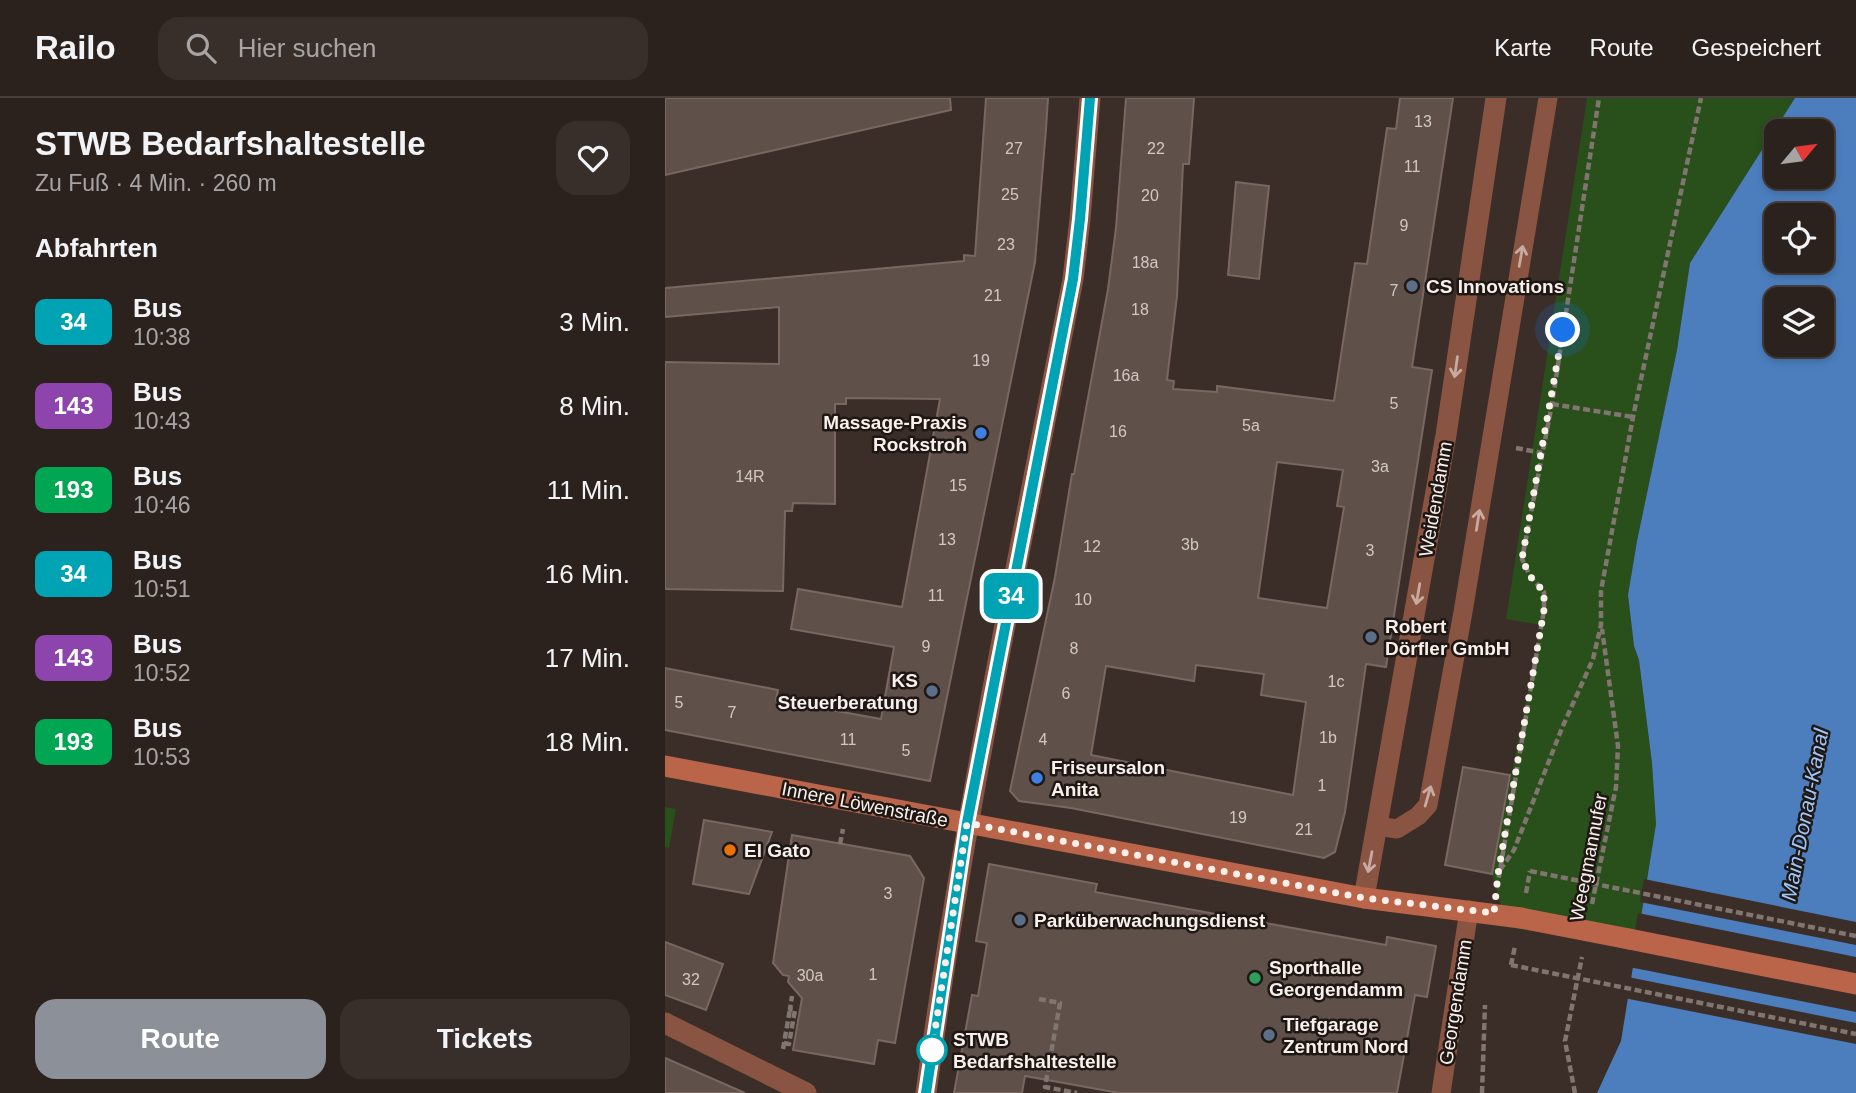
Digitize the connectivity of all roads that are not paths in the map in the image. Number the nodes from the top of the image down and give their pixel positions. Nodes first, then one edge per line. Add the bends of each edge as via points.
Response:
1 (1090, 98) edge
2 (1496, 98) edge
3 (1548, 98) edge
4 (665, 766) edge
5 (967, 823) junction
6 (1377, 826) junction
7 (1364, 898) junction
8 (1469, 910) junction
9 (1856, 984) edge
10 (665, 1023) edge
11 (806, 1093) edge
12 (926, 1093) edge
13 (1441, 1093) edge

1 - 5 street via 1073,279
2 -> 6 street, Weidendamm via 1446,435
6 -> 3 lane via 1397,829 1428,804
4 - 5 street, Innere Löwenstraße
5 - 7 street, Innere Löwenstraße
5 - 12 street
6 -> 7 street, Weidendamm
7 - 8 street, Innere Löwenstraße
8 - 9 street, Innere Löwenstraße, bridge
8 - 13 lane, Georgendamm
10 - 11 street

